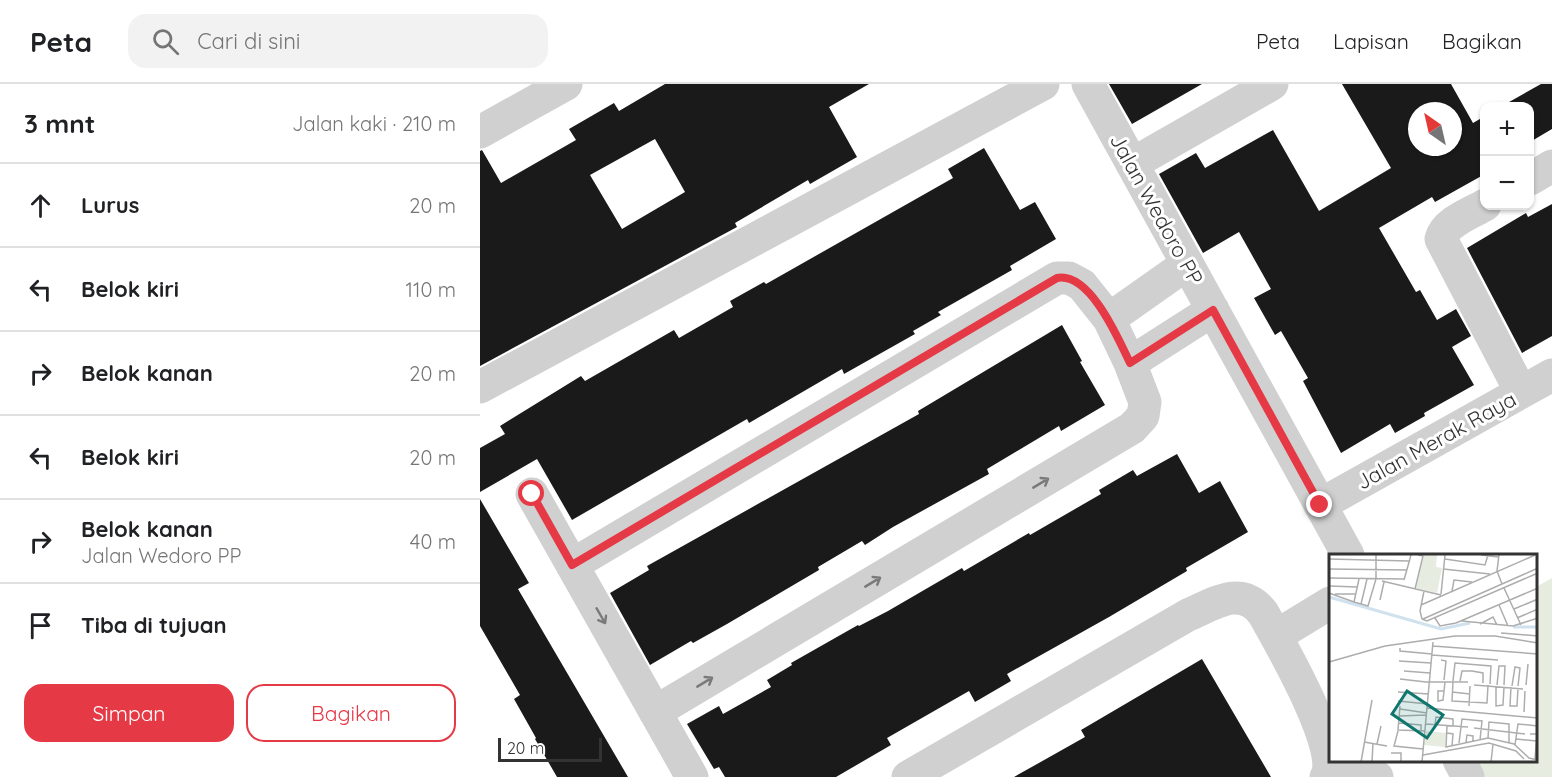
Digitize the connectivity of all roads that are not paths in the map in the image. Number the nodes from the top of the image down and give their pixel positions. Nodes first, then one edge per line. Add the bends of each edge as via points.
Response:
1 (566, 84) edge
2 (1043, 84) edge
3 (1088, 84) edge
4 (1272, 84) edge
5 (480, 132) edge
6 (1132, 164) junction
7 (1552, 166) edge
8 (1534, 177) edge
9 (1480, 208) edge
10 (1187, 264) junction
11 (1213, 310) junction
12 (1109, 319) junction
13 (1130, 363) junction
14 (1552, 375) edge
15 (480, 387) edge
16 (1521, 392) junction
17 (532, 494) dead end
18 (1320, 505) junction
19 (1347, 554) edge
20 (572, 565) junction
21 (1329, 604) edge
22 (1276, 636) junction
23 (1320, 696) edge
24 (655, 712) junction
25 (1460, 762) edge
26 (1328, 773) edge
27 (692, 777) edge
28 (908, 777) edge
29 (1377, 777) edge
30 (1468, 777) edge

1 - 5 street
2 - 15 street
3 - 6 street, Jalan Wedoro PP
4 - 6 street
6 - 10 street, Jalan Wedoro PP
7 - 8 street
9 - 16 street via 1455,222 1441,238
10 - 11 street, Jalan Wedoro PP
10 - 12 street
11 - 13 street
11 - 18 street, Jalan Wedoro PP
12 - 13 street
12 - 20 street via 1082,285 1069,278 1057,278
24 -> 13 street via 1132,428 1143,416 1145,402
14 - 16 street, Jalan Merak Raya
16 - 18 street, Jalan Merak Raya
17 - 20 street
18 - 19 street, Jalan Wedoro PP
20 -> 24 street
21 - 22 street
22 - 23 street
22 - 28 street via 1256,604 1240,597 1227,598 1188,615
23 - 26 street
24 - 27 street
25 - 30 street
26 - 29 street via 1349,770

